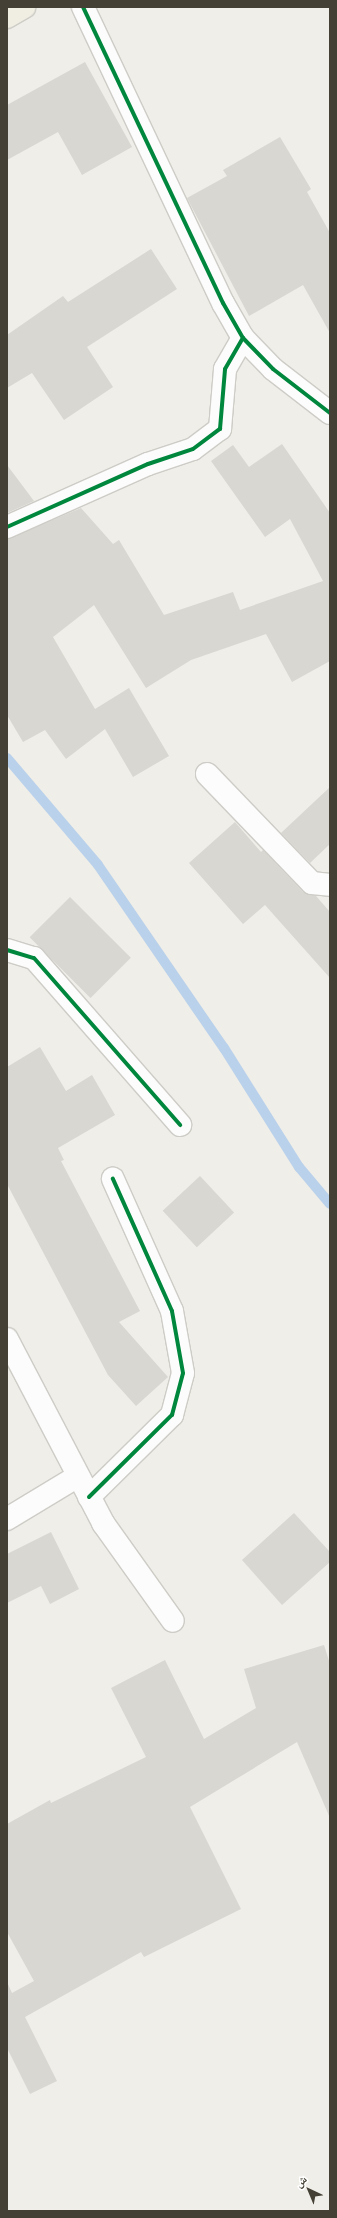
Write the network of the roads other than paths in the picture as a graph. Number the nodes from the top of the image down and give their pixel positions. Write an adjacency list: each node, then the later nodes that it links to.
1 (24, 7): 3 (main road)
2 (83, 7): 4 (street)
3 (7, 17)
4 (243, 338): 5 (street); 6 (street)
5 (330, 413)
6 (7, 527)
7 (208, 774): 8 (street)
8 (330, 885)
9 (7, 950): 10 (street)
10 (180, 1125)
11 (113, 1179): 14 (street)
12 (7, 1339): 13 (street)
13 (78, 1476): 14 (street); 15 (street)
14 (89, 1497): 16 (street)
15 (7, 1519)
16 (173, 1621)

